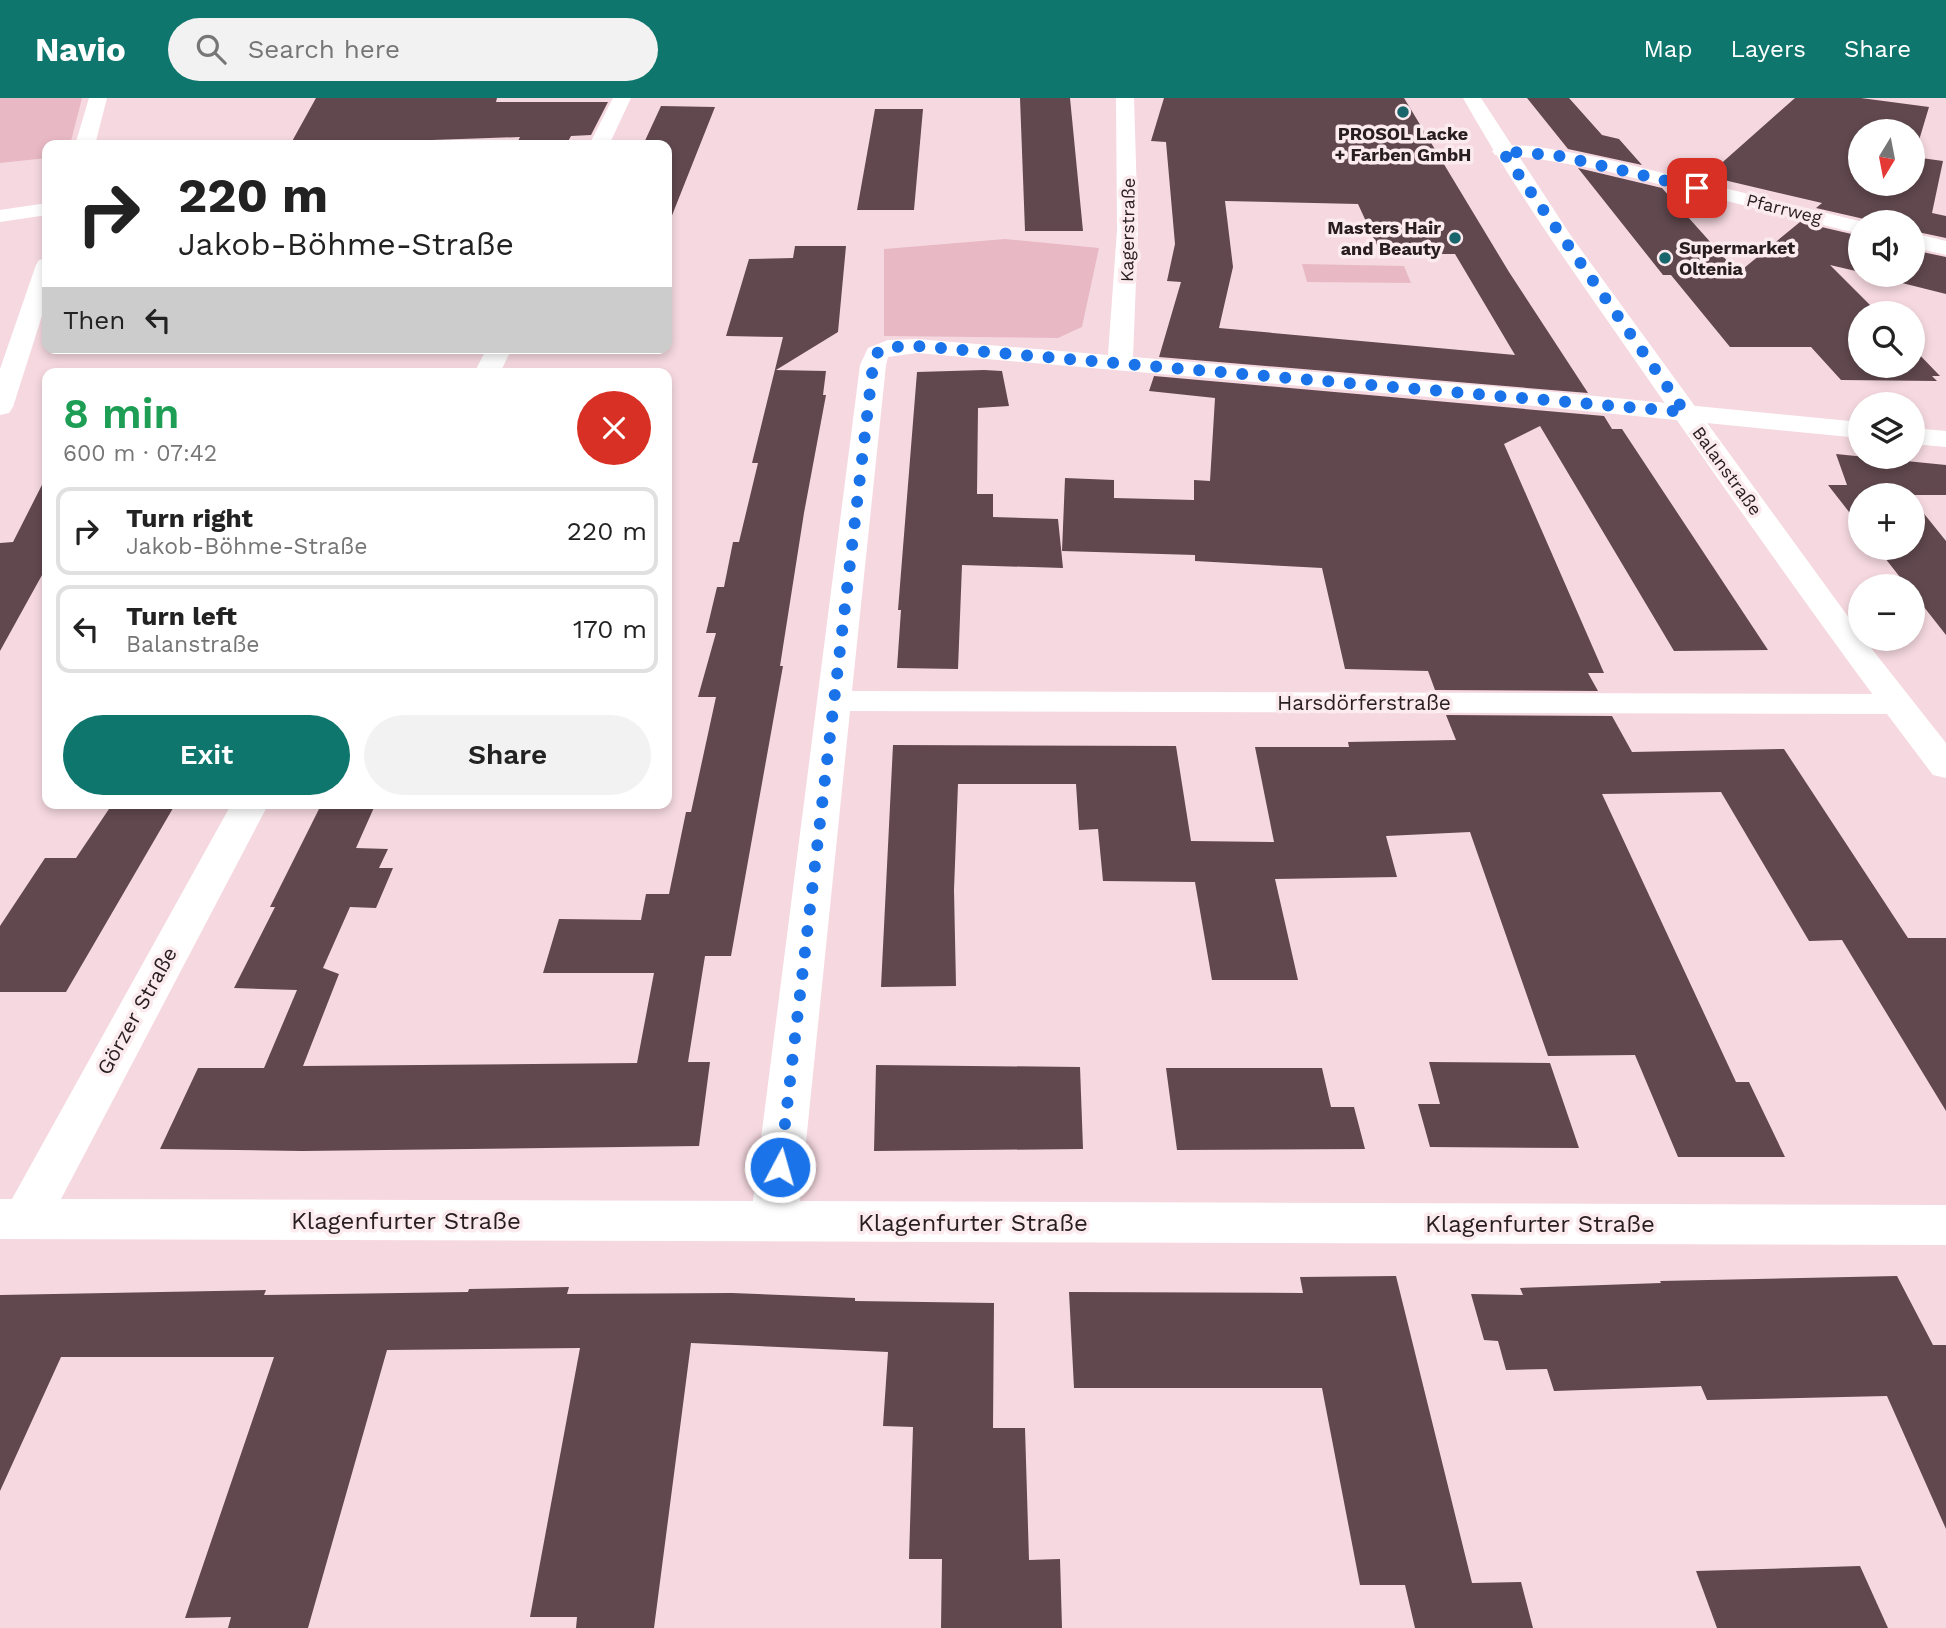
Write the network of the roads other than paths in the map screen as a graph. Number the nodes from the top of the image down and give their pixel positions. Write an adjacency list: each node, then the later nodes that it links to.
1 (97, 98): 5 (street)
2 (622, 98): 6 (street)
3 (1125, 98): 14 (street, Kagerstraße)
4 (1472, 98): 7 (street, Balanstraße)
5 (86, 140)
6 (601, 140)
7 (1502, 151): 10 (street, Pfarrweg); 16 (street, Balanstraße)
8 (42, 210): 9 (street)
9 (0, 216)
10 (1848, 225)
11 (1925, 243): 12 (street)
12 (1946, 248)
13 (42, 280): 15 (street)
14 (1120, 361): 16 (street); 20 (street)
15 (0, 407)
16 (1685, 412): 17 (street); 21 (street, Balanstraße)
17 (1848, 429)
18 (1925, 437): 19 (street)
19 (1946, 439)
20 (833, 701): 21 (street, Harsdörferstraße); 25 (street)
21 (1896, 704): 22 (street, Balanstraße)
22 (1946, 767)
23 (248, 809): 24 (street, Görzer Straße)
24 (13, 1220): 25 (street, Klagenfurter Straße)
25 (774, 1222): 26 (street, Klagenfurter Straße)
26 (1946, 1225)

